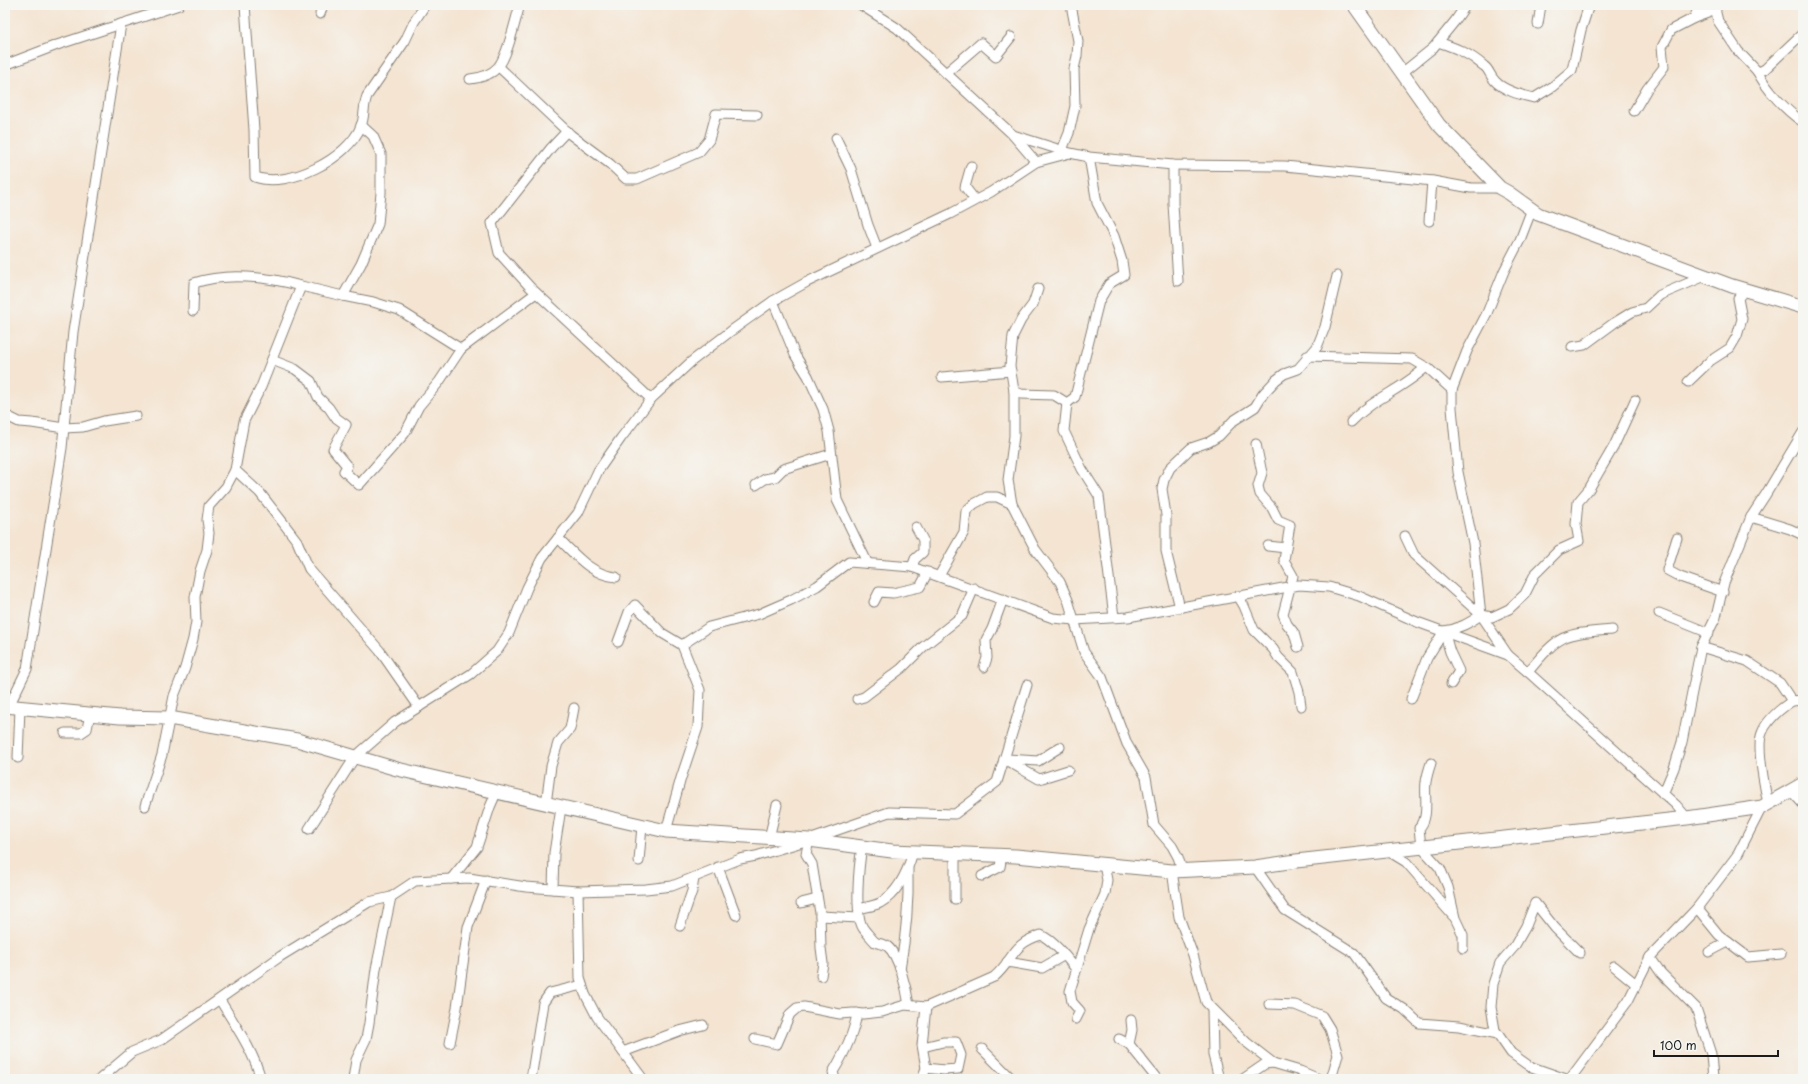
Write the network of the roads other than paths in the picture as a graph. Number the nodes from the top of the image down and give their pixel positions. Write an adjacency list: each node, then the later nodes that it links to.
1 (179, 5): 14 (street)
2 (245, 5): 28 (street)
3 (425, 5): 28 (street)
4 (520, 5): 20 (street)
5 (861, 5): 23 (street)
6 (1071, 5): 32 (street)
7 (1354, 5): 22 (street)
8 (1466, 5): 18 (street)
9 (1541, 5): 15 (street)
10 (1589, 5): 18 (street)
11 (1700, 5): 13 (street)
12 (1715, 8): 13 (street); 21 (street)
13 (1694, 18): 25 (street)
14 (121, 24): 19 (street); 70 (street)
15 (1538, 24)
16 (1803, 33): 21 (street)
17 (1011, 37): 23 (street)
18 (1438, 42): 22 (street)
19 (5, 65)
20 (498, 67): 24 (street); 29 (street)
21 (1757, 71): 27 (street)
22 (1402, 72): 38 (street)
23 (946, 73): 30 (street)
24 (470, 79)
25 (1634, 112)
26 (757, 115): 29 (street)
27 (1803, 122)
28 (361, 125): 50 (street)
29 (567, 131): 49 (street)
30 (1012, 134): 32 (street); 34 (street)
31 (836, 138): 42 (street)
32 (1066, 151): 33 (street); 34 (street)
33 (1089, 156): 35 (street); 66 (street)
34 (1036, 162): 39 (street)
35 (1173, 165): 37 (street); 45 (street)
36 (971, 166): 39 (street)
37 (1432, 181): 38 (street); 41 (street)
38 (1500, 188): 40 (street)
39 (975, 200): 42 (street)
40 (1532, 209): 44 (street); 62 (street)
41 (1429, 221)
42 (877, 248): 51 (street)
43 (1337, 276): 56 (street)
44 (1705, 276): 48 (street); 54 (street)
45 (1178, 281)
46 (300, 286): 50 (street); 53 (street); 57 (street)
47 (1038, 289): 59 (street)
48 (1745, 290): 52 (street); 61 (street)
49 (536, 293): 55 (street); 64 (street)
50 (343, 296): 55 (street)
51 (773, 301): 64 (street); 73 (street)
52 (1803, 307)
53 (193, 311)
54 (1572, 347)
55 (461, 349): 57 (street)
56 (1307, 356): 58 (street); 96 (street)
57 (272, 360): 74 (street)
58 (1426, 367): 62 (street); 69 (street)
59 (1011, 371): 60 (street); 63 (street)
60 (942, 377)
61 (1688, 382)
62 (1452, 390): 98 (street)
63 (1014, 392): 66 (street); 76 (street)
64 (651, 399): 81 (street)
65 (1635, 400): 98 (street)
66 (1067, 403): 99 (street)
67 (5, 415): 70 (street)
68 (136, 416): 70 (street)
69 (1351, 422)
70 (64, 428): 118 (street)
71 (1803, 434): 77 (street)
72 (1256, 444): 84 (street)
73 (831, 454): 75 (street); 85 (street)
74 (235, 470): 119 (street); 122 (street)
75 (756, 485)
76 (1012, 504): 88 (street); 100 (street)
77 (1751, 517): 79 (street); 92 (street)
78 (916, 527): 86 (street)
79 (1803, 535)
80 (1405, 536): 98 (street)
81 (558, 538): 89 (street); 119 (street)
82 (1677, 538): 92 (street)
83 (1268, 546): 84 (street)
84 (1286, 548): 90 (street)
85 (866, 562): 86 (street); 105 (street)
86 (912, 567): 87 (street)
87 (928, 572): 88 (street); 95 (street)
88 (939, 576): 91 (street)
89 (616, 577)
90 (1291, 587): 93 (street); 102 (street); 106 (street)
91 (974, 588): 94 (street); 113 (street)
92 (1722, 592): 103 (street)
93 (1238, 596): 96 (street); 117 (street)
94 (1003, 599): 100 (street); 109 (street)
95 (874, 602)
96 (1180, 608): 99 (street)
97 (1659, 613): 103 (street)
98 (1481, 615): 102 (street); 108 (street)
99 (1114, 616): 100 (street)
100 (1074, 620): 157 (street)
101 (1612, 630): 110 (street)
102 (1444, 631): 108 (street); 111 (street); 114 (street)
103 (1709, 633): 107 (street)
104 (618, 642): 105 (street)
105 (682, 645): 143 (street)
106 (1298, 647)
107 (1702, 647): 116 (street); 133 (street)
108 (1508, 655): 110 (street)
109 (984, 667)
110 (1528, 672): 133 (street)
111 (1451, 684)
112 (1028, 685): 127 (street)
113 (857, 699)
114 (1411, 699)
115 (1803, 700): 116 (street)
116 (1792, 701): 138 (street)
117 (1301, 706)
118 (11, 707): 121 (street); 126 (street)
119 (419, 707): 125 (street)
120 (574, 708): 134 (street)
121 (90, 714): 122 (street); 123 (street)
122 (170, 718): 125 (street); 137 (street)
123 (64, 733)
124 (1060, 747): 127 (street)
125 (355, 757): 131 (street); 142 (street)
126 (18, 758)
127 (1004, 759): 129 (street); 145 (street)
128 (1431, 763): 147 (street)
129 (1068, 770)
130 (1803, 784): 132 (street)
131 (497, 791): 134 (street); 160 (street)
132 (1791, 792): 135 (street); 138 (street)
133 (1663, 794): 140 (street)
134 (546, 804): 139 (street)
135 (1803, 804)
136 (777, 805): 144 (street)
137 (145, 806)
138 (1765, 806): 140 (street); 168 (street)
139 (561, 808): 141 (street); 162 (street)
140 (1687, 818): 147 (street)
141 (642, 826): 143 (street); 152 (street)
142 (308, 829)
143 (666, 831): 144 (street)
144 (769, 838): 145 (street)
145 (809, 840): 146 (street); 154 (street); 165 (street)
146 (862, 847): 149 (street); 169 (street)
147 (1421, 847): 148 (street); 173 (street)
148 (1386, 850): 155 (street); 173 (street)
149 (913, 852): 150 (street); 156 (street)
150 (955, 853): 151 (street); 166 (street)
151 (1002, 855): 153 (street); 158 (street)
152 (639, 861)
153 (1104, 865): 157 (street); 185 (street)
154 (718, 867): 159 (street); 170 (street)
155 (1255, 867): 157 (street); 198 (street)
156 (908, 869): 169 (street); 184 (street)
157 (1177, 870): 193 (street)
158 (982, 876)
159 (694, 878): 163 (street); 174 (street)
160 (451, 879): 161 (street); 164 (street)
161 (486, 880): 162 (street); 201 (street)
162 (553, 889): 163 (street)
163 (578, 891): 188 (street)
164 (391, 897): 189 (street); 210 (street)
165 (817, 899): 167 (street); 171 (street)
166 (955, 899)
167 (801, 903)
168 (1697, 908): 175 (street); 181 (street)
169 (859, 909): 172 (street)
170 (736, 915)
171 (820, 916): 172 (street); 186 (street)
172 (859, 918): 184 (street)
173 (1455, 918): 176 (street)
174 (680, 926)
175 (1728, 942): 177 (street); 179 (street)
176 (1463, 948)
177 (1709, 952)
178 (1580, 953): 198 (street)
179 (1781, 954)
180 (1063, 956): 182 (street); 182 (street); 185 (street)
181 (1650, 957): 187 (street); 223 (street)
182 (1007, 962): 192 (street)
183 (1614, 966): 187 (street)
184 (900, 969): 191 (street)
185 (1076, 969): 195 (street)
186 (821, 976)
187 (1636, 984): 222 (street)
188 (582, 985): 205 (street); 211 (street)
189 (220, 1000): 208 (street); 209 (street)
190 (1269, 1004): 220 (street)
191 (909, 1005): 192 (street); 194 (street)
192 (926, 1007): 203 (street)
193 (1212, 1009): 206 (street); 217 (street)
194 (857, 1013): 199 (street); 213 (street)
195 (1076, 1019)
196 (1131, 1020): 202 (street)
197 (703, 1025): 205 (street)
198 (1498, 1034): 221 (street)
199 (755, 1039)
200 (1119, 1039): 202 (street)
201 (450, 1043)
202 (1129, 1044): 216 (street)
203 (922, 1047): 207 (street); 207 (street)
204 (982, 1049): 215 (street)
205 (623, 1052): 212 (street)
206 (1273, 1063): 218 (street); 219 (street)
207 (926, 1068): 214 (street)
208 (100, 1079)
209 (261, 1079)
210 (353, 1079)
211 (531, 1079)
212 (643, 1079)
213 (835, 1079)
214 (922, 1079)
215 (1012, 1079)
216 (1157, 1079)
217 (1219, 1079)
218 (1243, 1079)
219 (1319, 1079)
220 (1331, 1079)
221 (1566, 1079)
222 (1570, 1079)
223 (1713, 1079)

